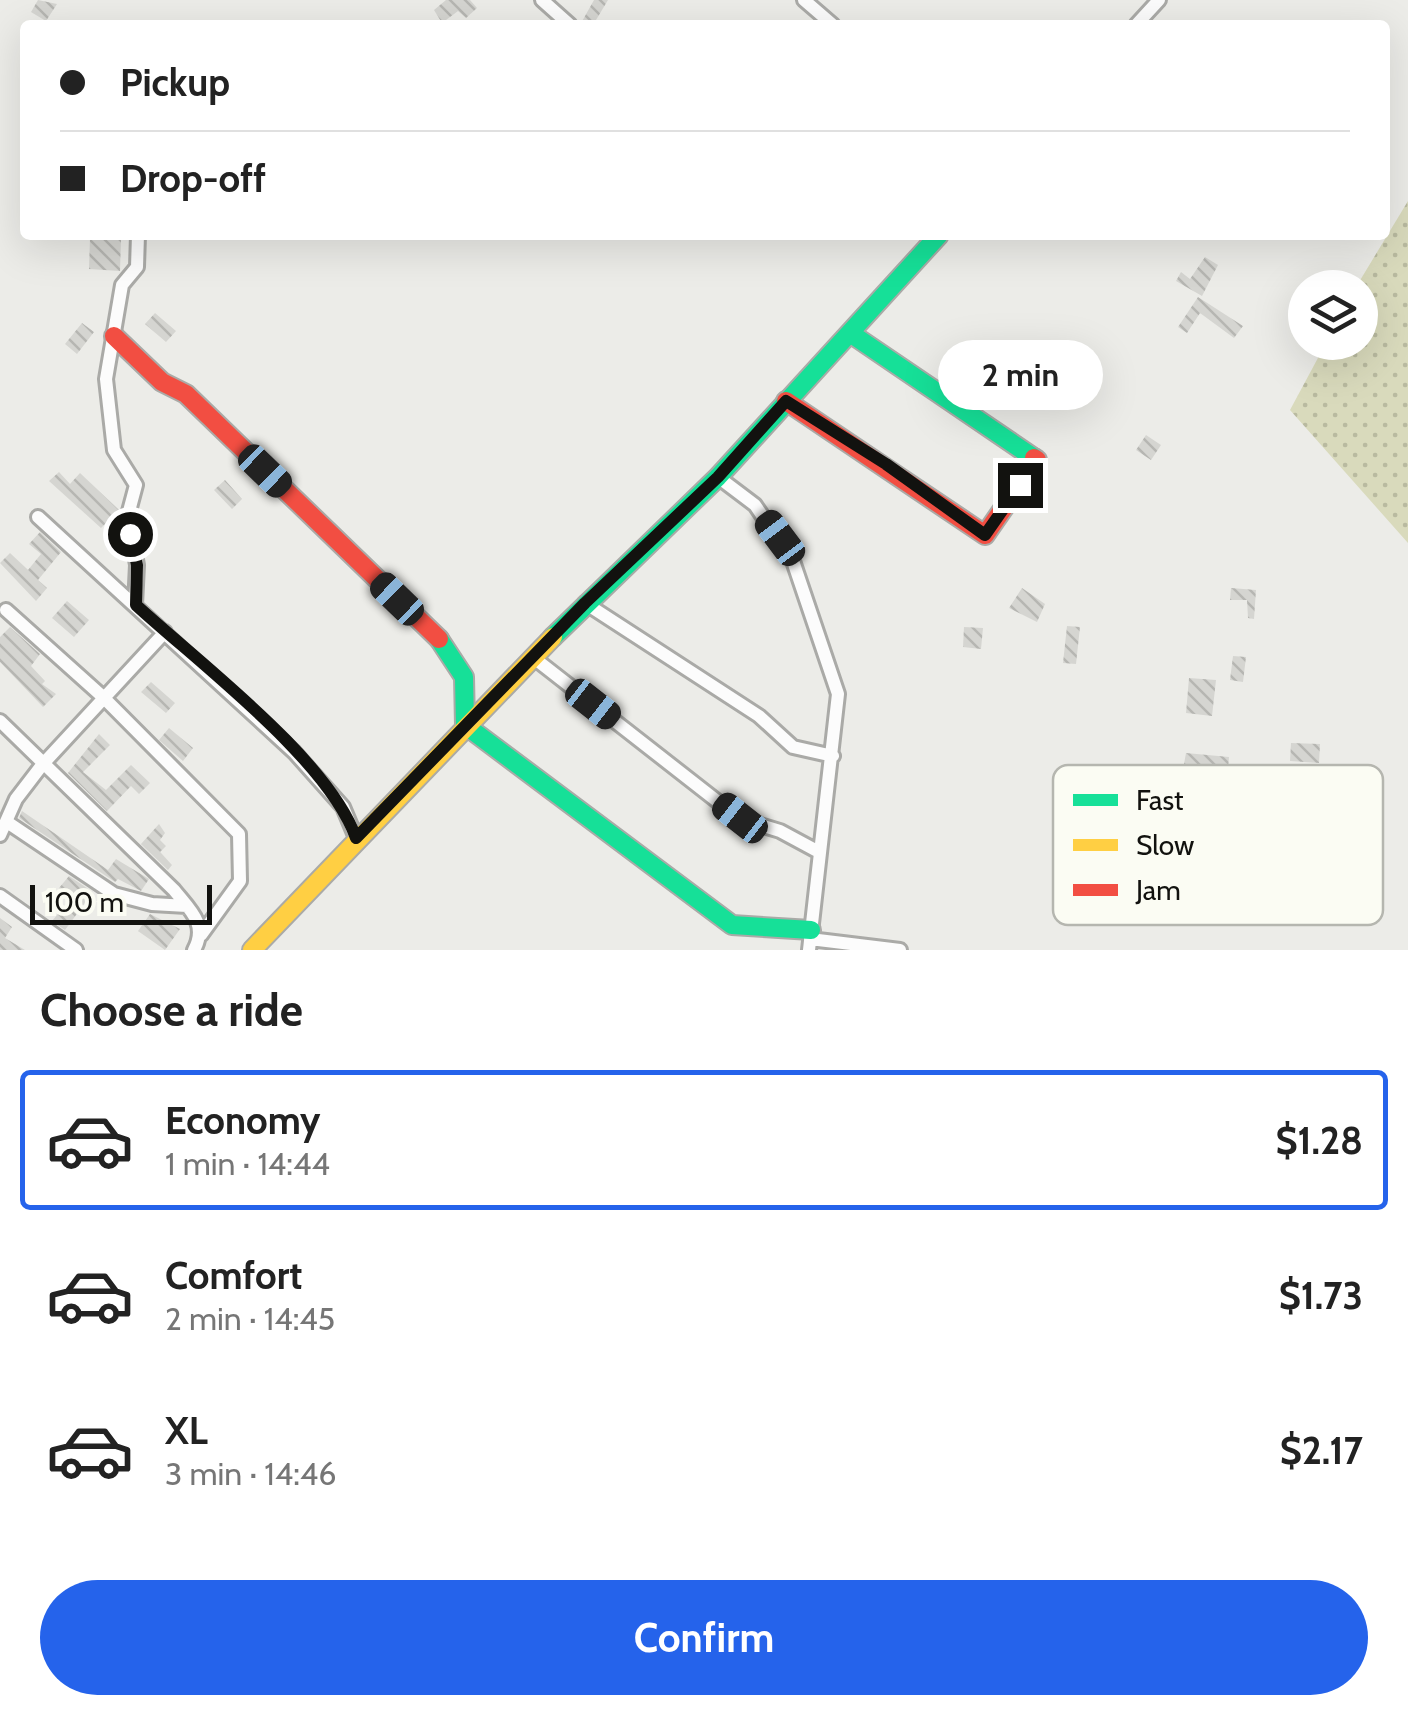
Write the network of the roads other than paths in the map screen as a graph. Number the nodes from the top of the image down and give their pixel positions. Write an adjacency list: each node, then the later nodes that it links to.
1 (542, 0): 4 (street)
2 (804, 0): 5 (street)
3 (1159, 0): 6 (street)
4 (564, 20)
5 (828, 20)
6 (1141, 20)
7 (138, 240): 10 (street)
8 (934, 240): 9 (street)
9 (850, 333): 11 (street); 11 (street)
10 (114, 336): 15 (street); 21 (street)
11 (786, 401): 12 (street)
12 (718, 477): 14 (street); 22 (street)
13 (38, 517): 15 (street)
14 (585, 603): 18 (street); 22 (street)
15 (136, 605): 17 (street)
16 (6, 610): 19 (street)
17 (165, 632): 19 (street); 26 (street)
18 (534, 658): 21 (street); 27 (street)
19 (102, 697): 23 (street); 30 (street)
20 (0, 721): 23 (street)
21 (466, 725): 26 (street); 31 (street)
22 (833, 756): 27 (street)
23 (42, 765): 24 (street); 29 (street)
24 (5, 816): 25 (street); 29 (street)
25 (0, 835)
26 (356, 838): 34 (street)
27 (820, 852): 31 (street)
28 (0, 896): 32 (street)
29 (186, 906): 30 (street)
30 (201, 935): 33 (street)
31 (810, 940): 35 (street)
32 (76, 950)
33 (194, 950)
34 (252, 950)
35 (900, 950)

